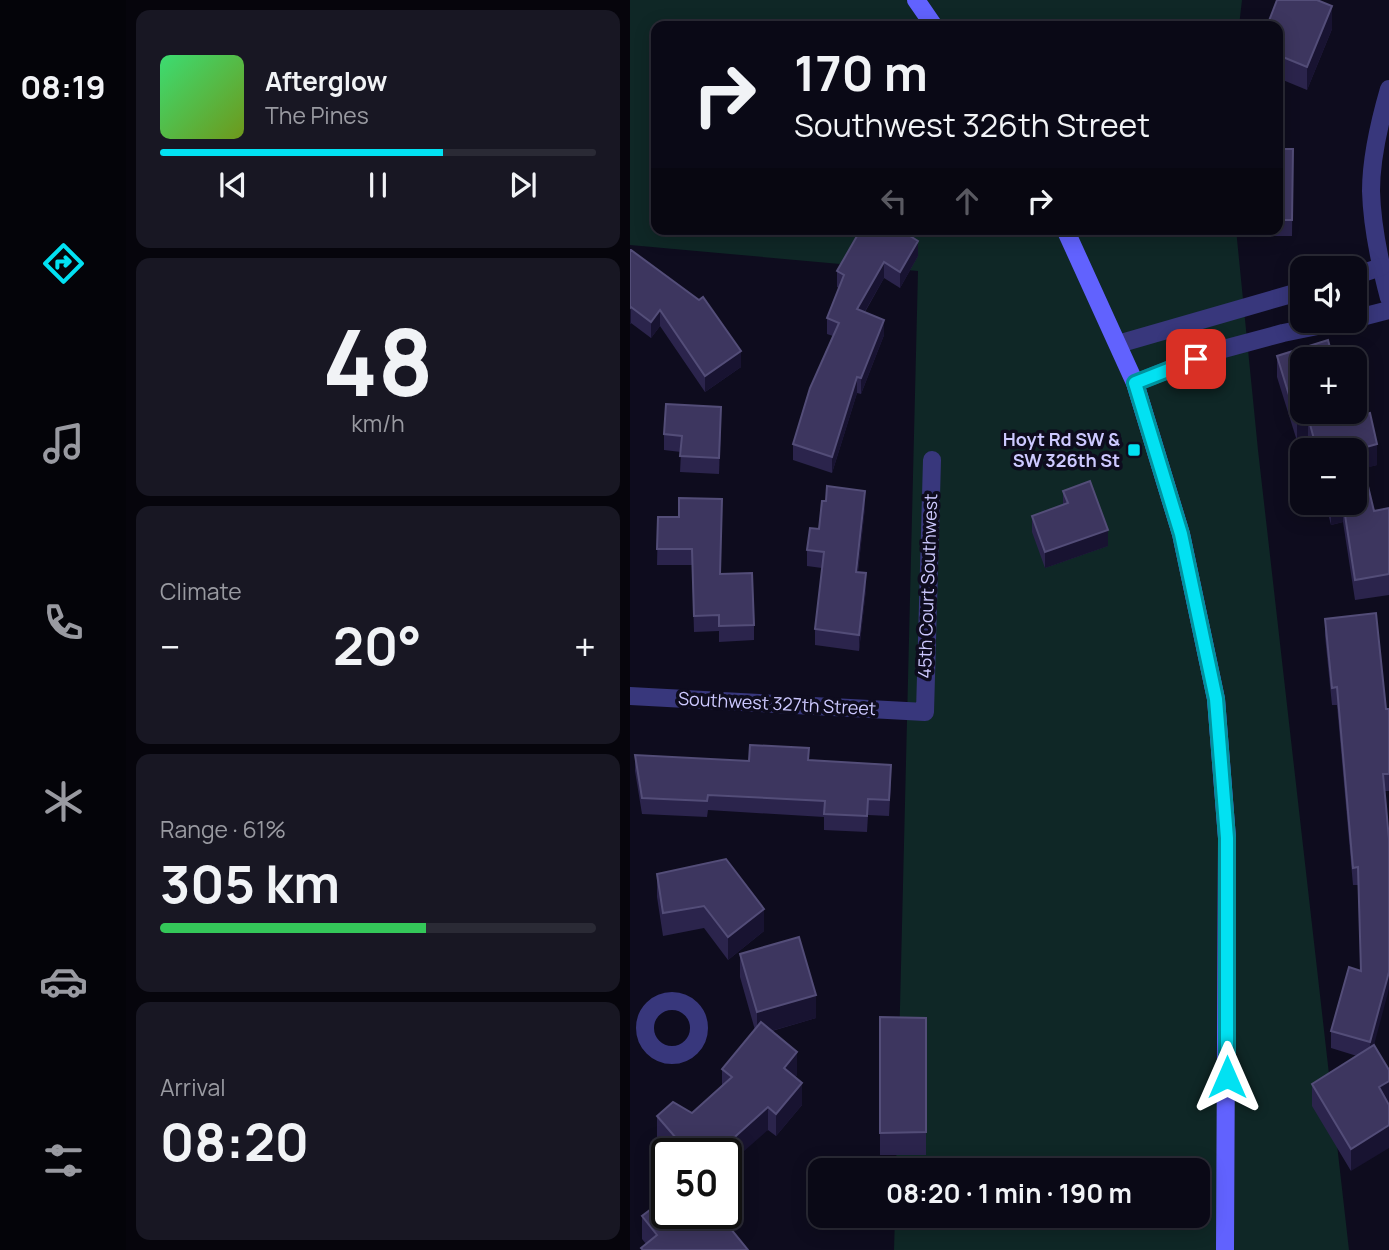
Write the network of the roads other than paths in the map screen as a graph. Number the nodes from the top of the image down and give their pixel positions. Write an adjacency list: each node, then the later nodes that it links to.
1 (916, 0): 2 (main road)
2 (931, 21)
3 (1389, 89): 5 (street)
4 (1068, 235): 12 (main road)
5 (1381, 267): 6 (street); 8 (street)
6 (1367, 272)
7 (1290, 294): 12 (street)
8 (1389, 298)
9 (1389, 310): 10 (street)
10 (1367, 315)
11 (1290, 332): 13 (street)
12 (1118, 344): 13 (main road)
13 (1135, 383): 17 (main road)
14 (932, 460): 16 (street, 45th Court Southwest)
15 (630, 696): 16 (street, Southwest 327th Street)
16 (925, 712)
17 (1225, 1250)

